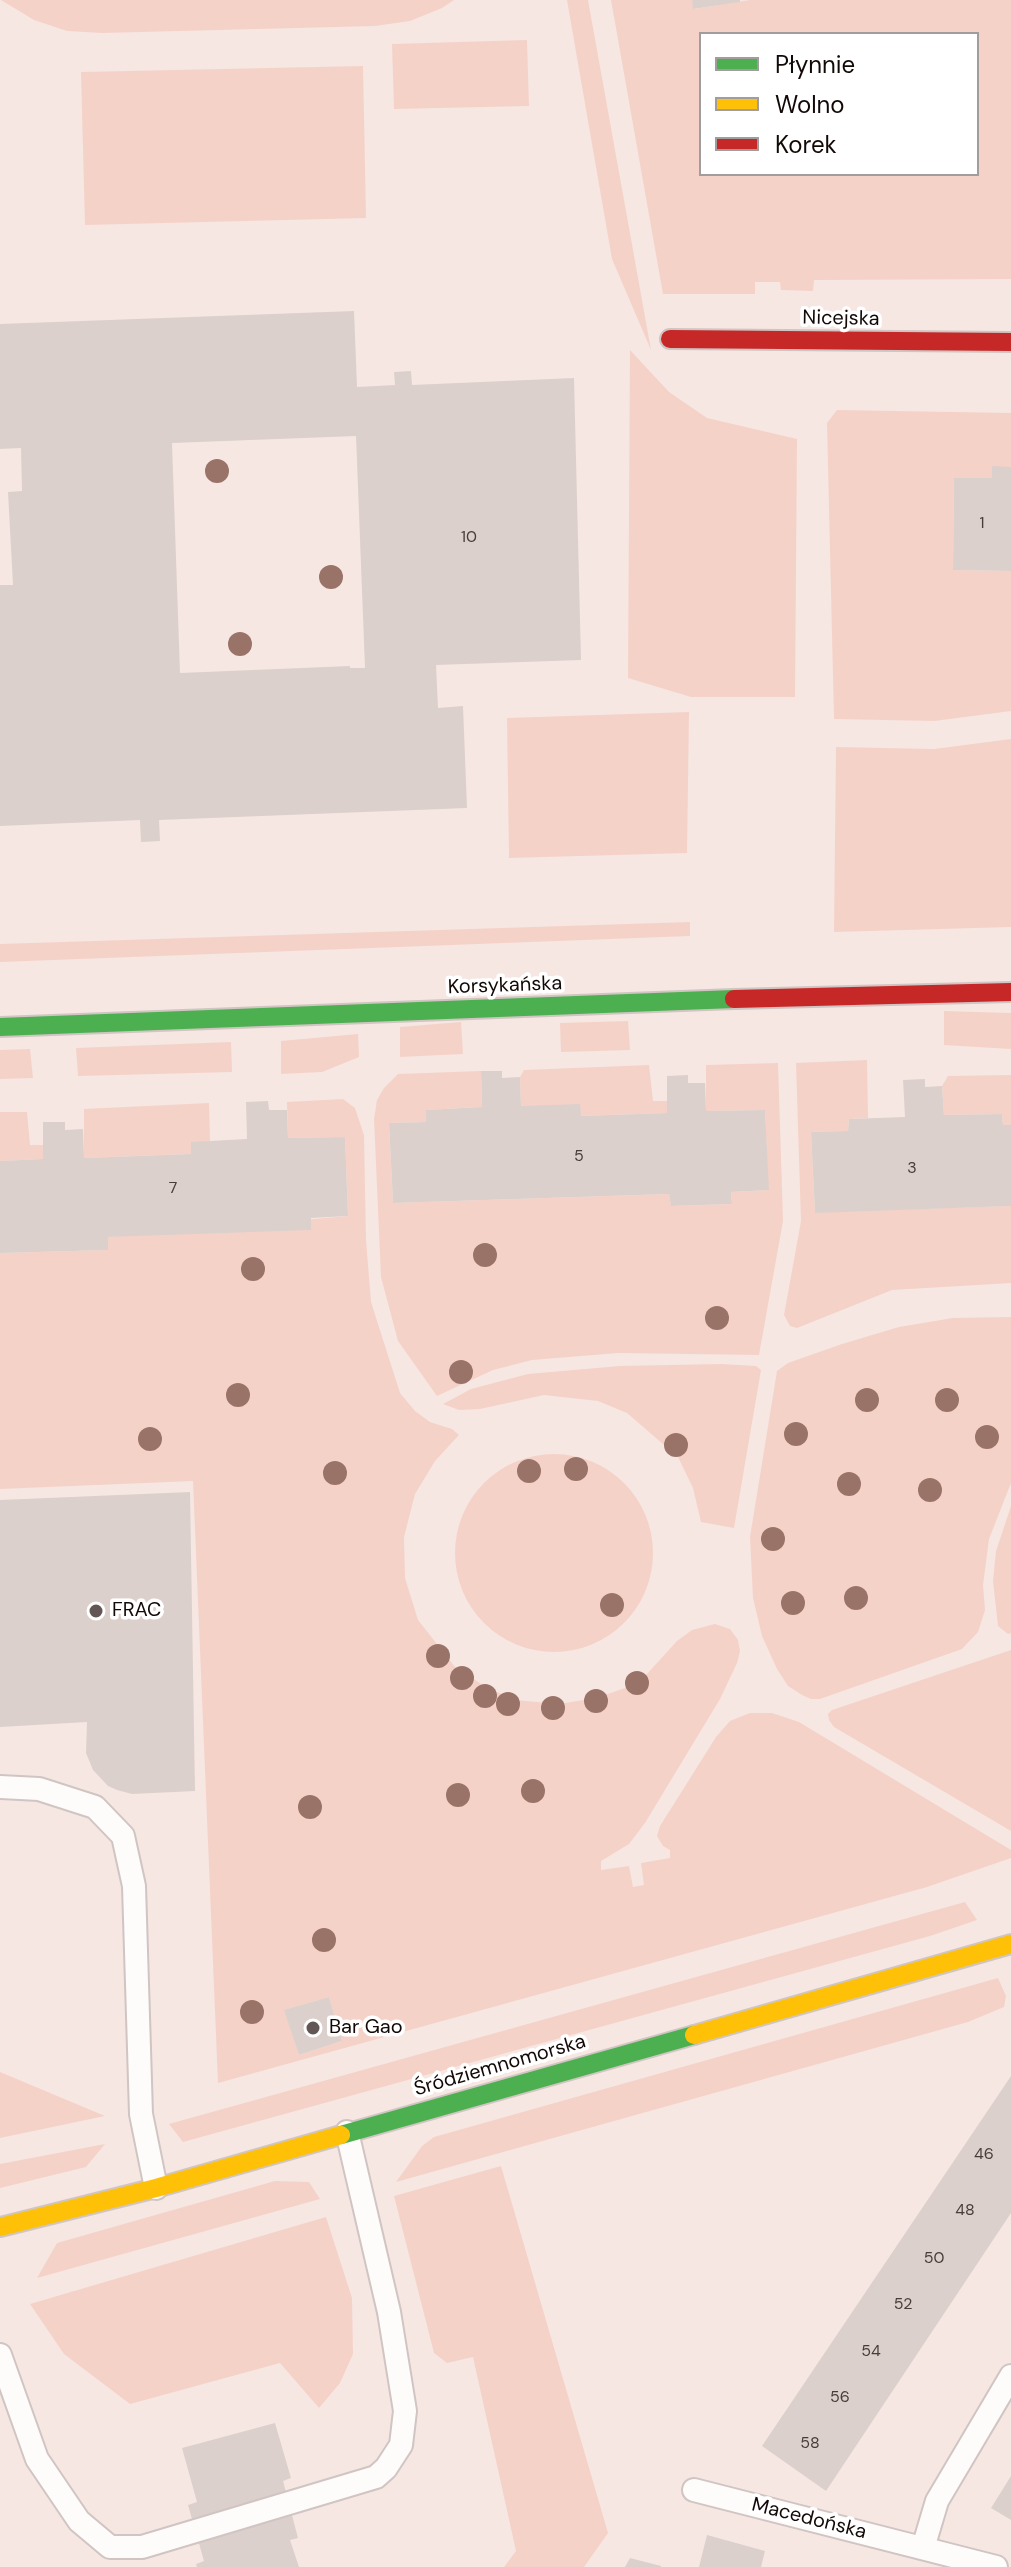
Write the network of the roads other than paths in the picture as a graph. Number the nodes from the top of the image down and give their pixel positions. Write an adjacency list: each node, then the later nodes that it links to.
1 (670, 339): 2 (street, Nicejska)
2 (1011, 342)
3 (1011, 992): 4 (street, Korsykańska)
4 (0, 1027)
5 (0, 1787): 8 (lane)
6 (1011, 1944): 7 (street, Śródziemnomorska)
7 (347, 2132): 8 (street, Śródziemnomorska); 10 (lane)
8 (156, 2188): 9 (street, Śródziemnomorska)
9 (0, 2227)
10 (0, 2355)
11 (1011, 2376): 13 (lane)
12 (694, 2490): 13 (lane, Macedońska)
13 (923, 2548): 14 (lane, Macedońska)
14 (996, 2567)

